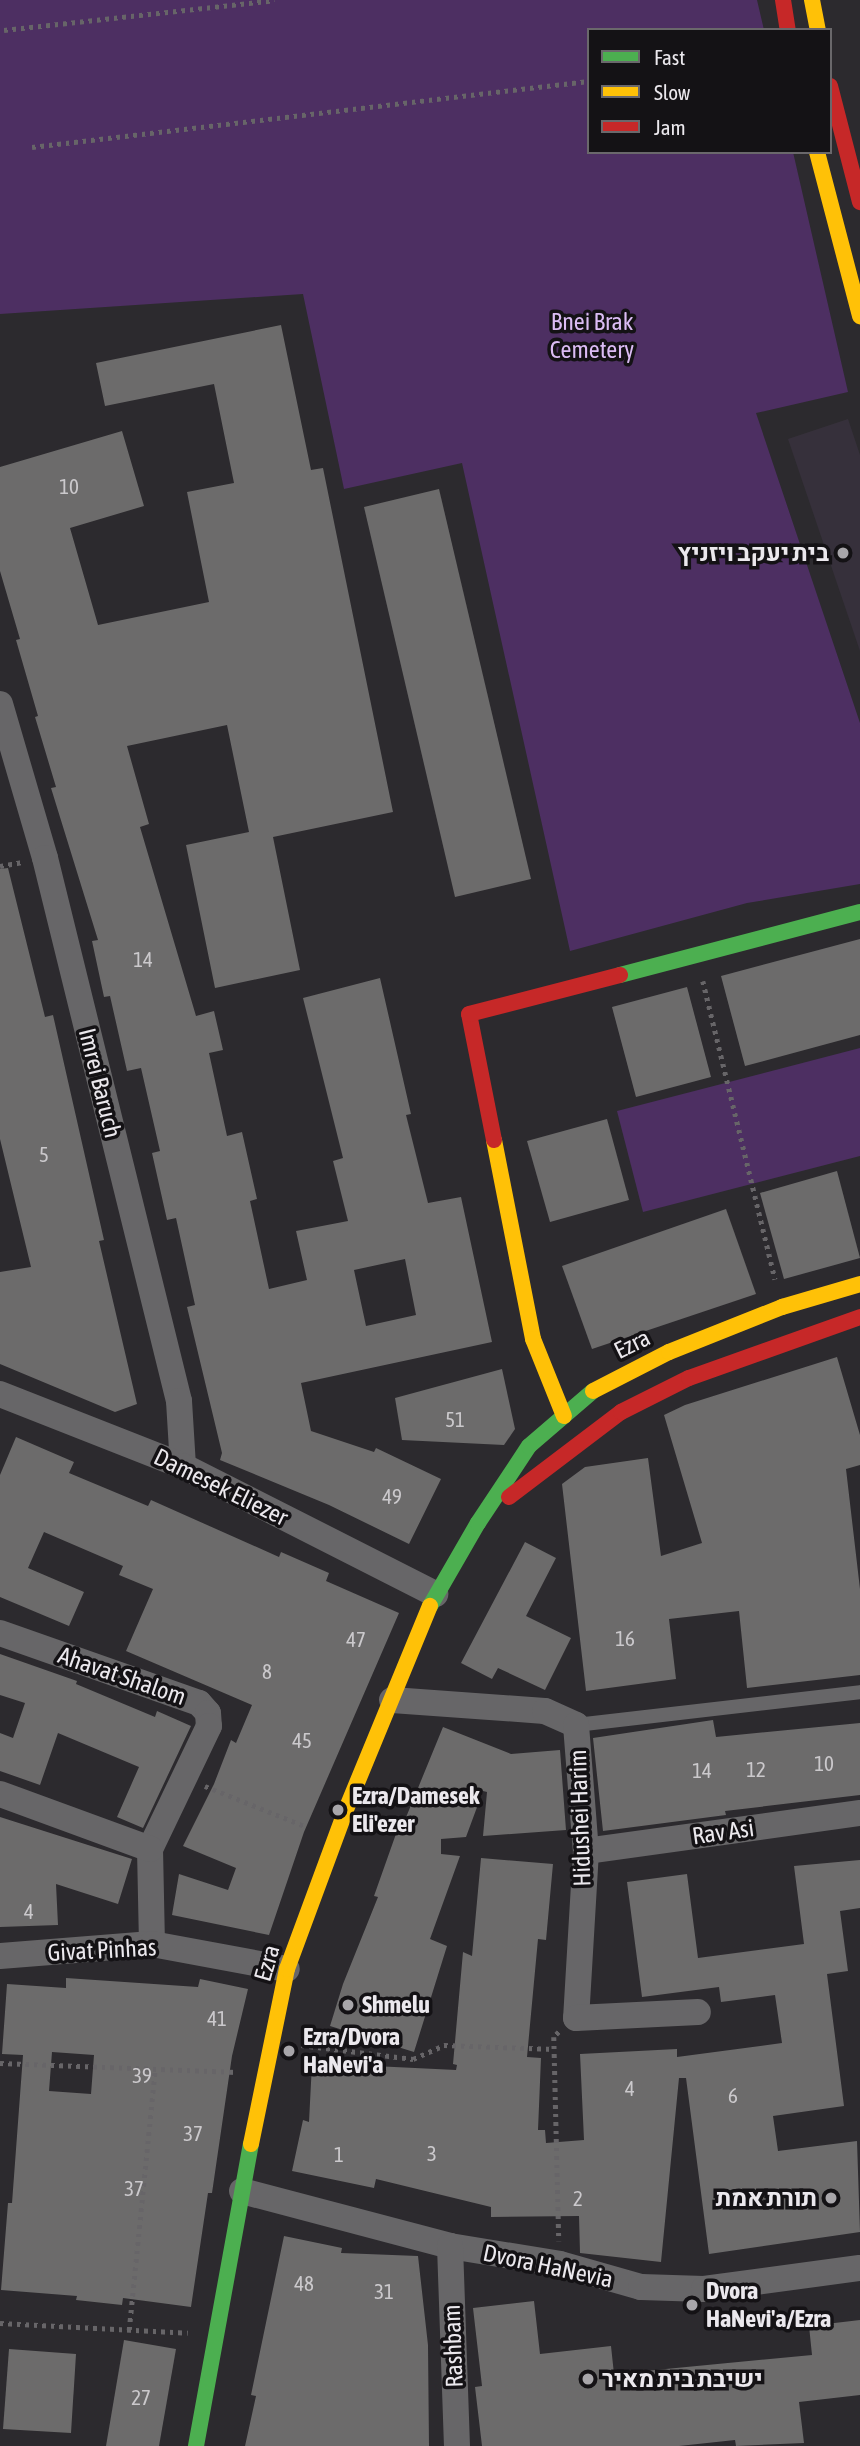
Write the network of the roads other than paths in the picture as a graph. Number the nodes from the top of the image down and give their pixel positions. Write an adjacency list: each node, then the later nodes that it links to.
1 (783, 0): 3 (street)
2 (812, 0): 4 (street)
3 (788, 28)
4 (818, 28)
5 (832, 94): 7 (street)
6 (818, 154): 8 (street)
7 (860, 202)
8 (860, 316)
9 (0, 704): 14 (street, Imrei Baruch)
10 (860, 912): 13 (street)
11 (859, 1305): 13 (street, Ezra); 15 (street, Ezra)
12 (0, 1394): 14 (street, Damesek Eliezer)
13 (564, 1416): 15 (street, Ezra)
14 (183, 1466): 16 (street, Damesek Eliezer)
15 (478, 1522): 16 (street, Ezra)
16 (435, 1594): 19 (street, Ezra)
17 (0, 1633): 23 (street, Ahavat Shalom)
18 (860, 1692): 20 (lane)
19 (393, 1700): 20 (street, Hidushei Harim); 27 (street, Ezra)
20 (576, 1725): 24 (street, Hidushei Harim)
21 (0, 1794): 23 (street)
22 (860, 1813): 24 (street, Rav Asi)
23 (150, 1849): 25 (street, Ahavat Shalom)
24 (586, 1851): 28 (street, Hidushei Harim)
25 (152, 1944): 26 (street, Givat Pinhas); 27 (street, Givat Pinhas)
26 (0, 1956)
27 (287, 1969): 29 (street, Ezra)
28 (698, 2012)
29 (242, 2192): 30 (street, Dvora HaNevia); 32 (street, Ezra)
30 (450, 2246): 31 (street, Dvora HaNevia); 33 (street, Rashbam)
31 (860, 2268)
32 (196, 2446)
33 (457, 2446)

